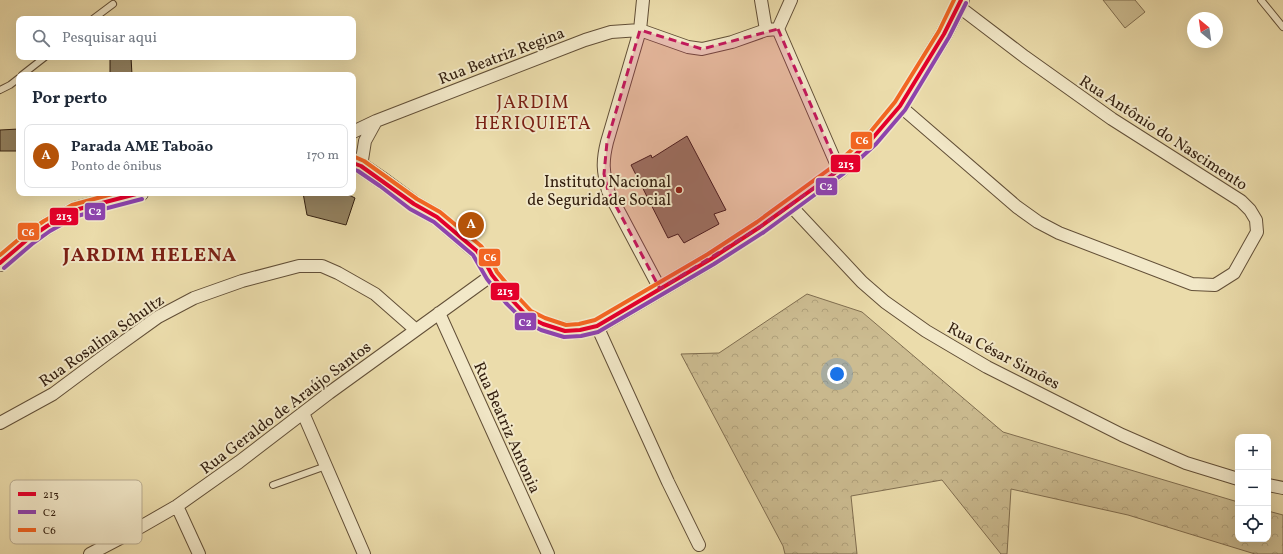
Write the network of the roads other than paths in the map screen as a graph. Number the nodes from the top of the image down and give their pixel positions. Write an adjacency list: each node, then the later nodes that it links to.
1 (643, 0): 10 (street)
2 (761, 0): 9 (street)
3 (791, 0): 9 (street)
4 (1261, 0): 8 (lane)
5 (959, 3): 15 (main road); 15 (street, Rua Antônio do Nascimento)
6 (113, 4): 7 (lane)
7 (97, 16)
8 (1283, 27)
9 (772, 29): 10 (street); 19 (street)
10 (640, 30): 16 (street, Rua Beatriz Regina); 24 (street)
11 (41, 60): 12 (lane)
12 (26, 72)
13 (16, 80): 14 (lane)
14 (0, 90)
15 (900, 106): 19 (main road)
16 (376, 121): 17 (street, Rua Beatriz Regina); 18 (street)
17 (356, 131)
18 (357, 164): 23 (main road)
19 (840, 170): 21 (main road)
20 (129, 196): 22 (main road)
21 (790, 205): 24 (main road); 31 (street, Rua César Simões)
22 (0, 263)
23 (492, 275): 25 (street, Rua Geraldo de Araújo Santos); 26 (main road)
24 (660, 289): 26 (main road)
25 (439, 313): 27 (street, Rua Geraldo de Araújo Santos); 42 (street, Rua Beatriz Antonia)
26 (597, 326): 38 (street)
27 (416, 330): 28 (street, Rua Geraldo de Araújo Santos); 29 (street, Rua Rosalina Schultz)
28 (303, 413): 30 (street); 35 (street, Rua Geraldo de Araújo Santos)
29 (0, 423)
30 (326, 466): 32 (lane); 41 (street)
31 (1235, 478)
32 (273, 485)
33 (1271, 486): 34 (street)
34 (1283, 488)
35 (177, 506): 36 (street, Rua Geraldo de Araújo Santos); 40 (street)
36 (142, 526)
37 (109, 544): 39 (street, Rua Geraldo de Araújo Santos)
38 (699, 545)
39 (90, 554)
40 (199, 554)
41 (364, 554)
42 (548, 554)

